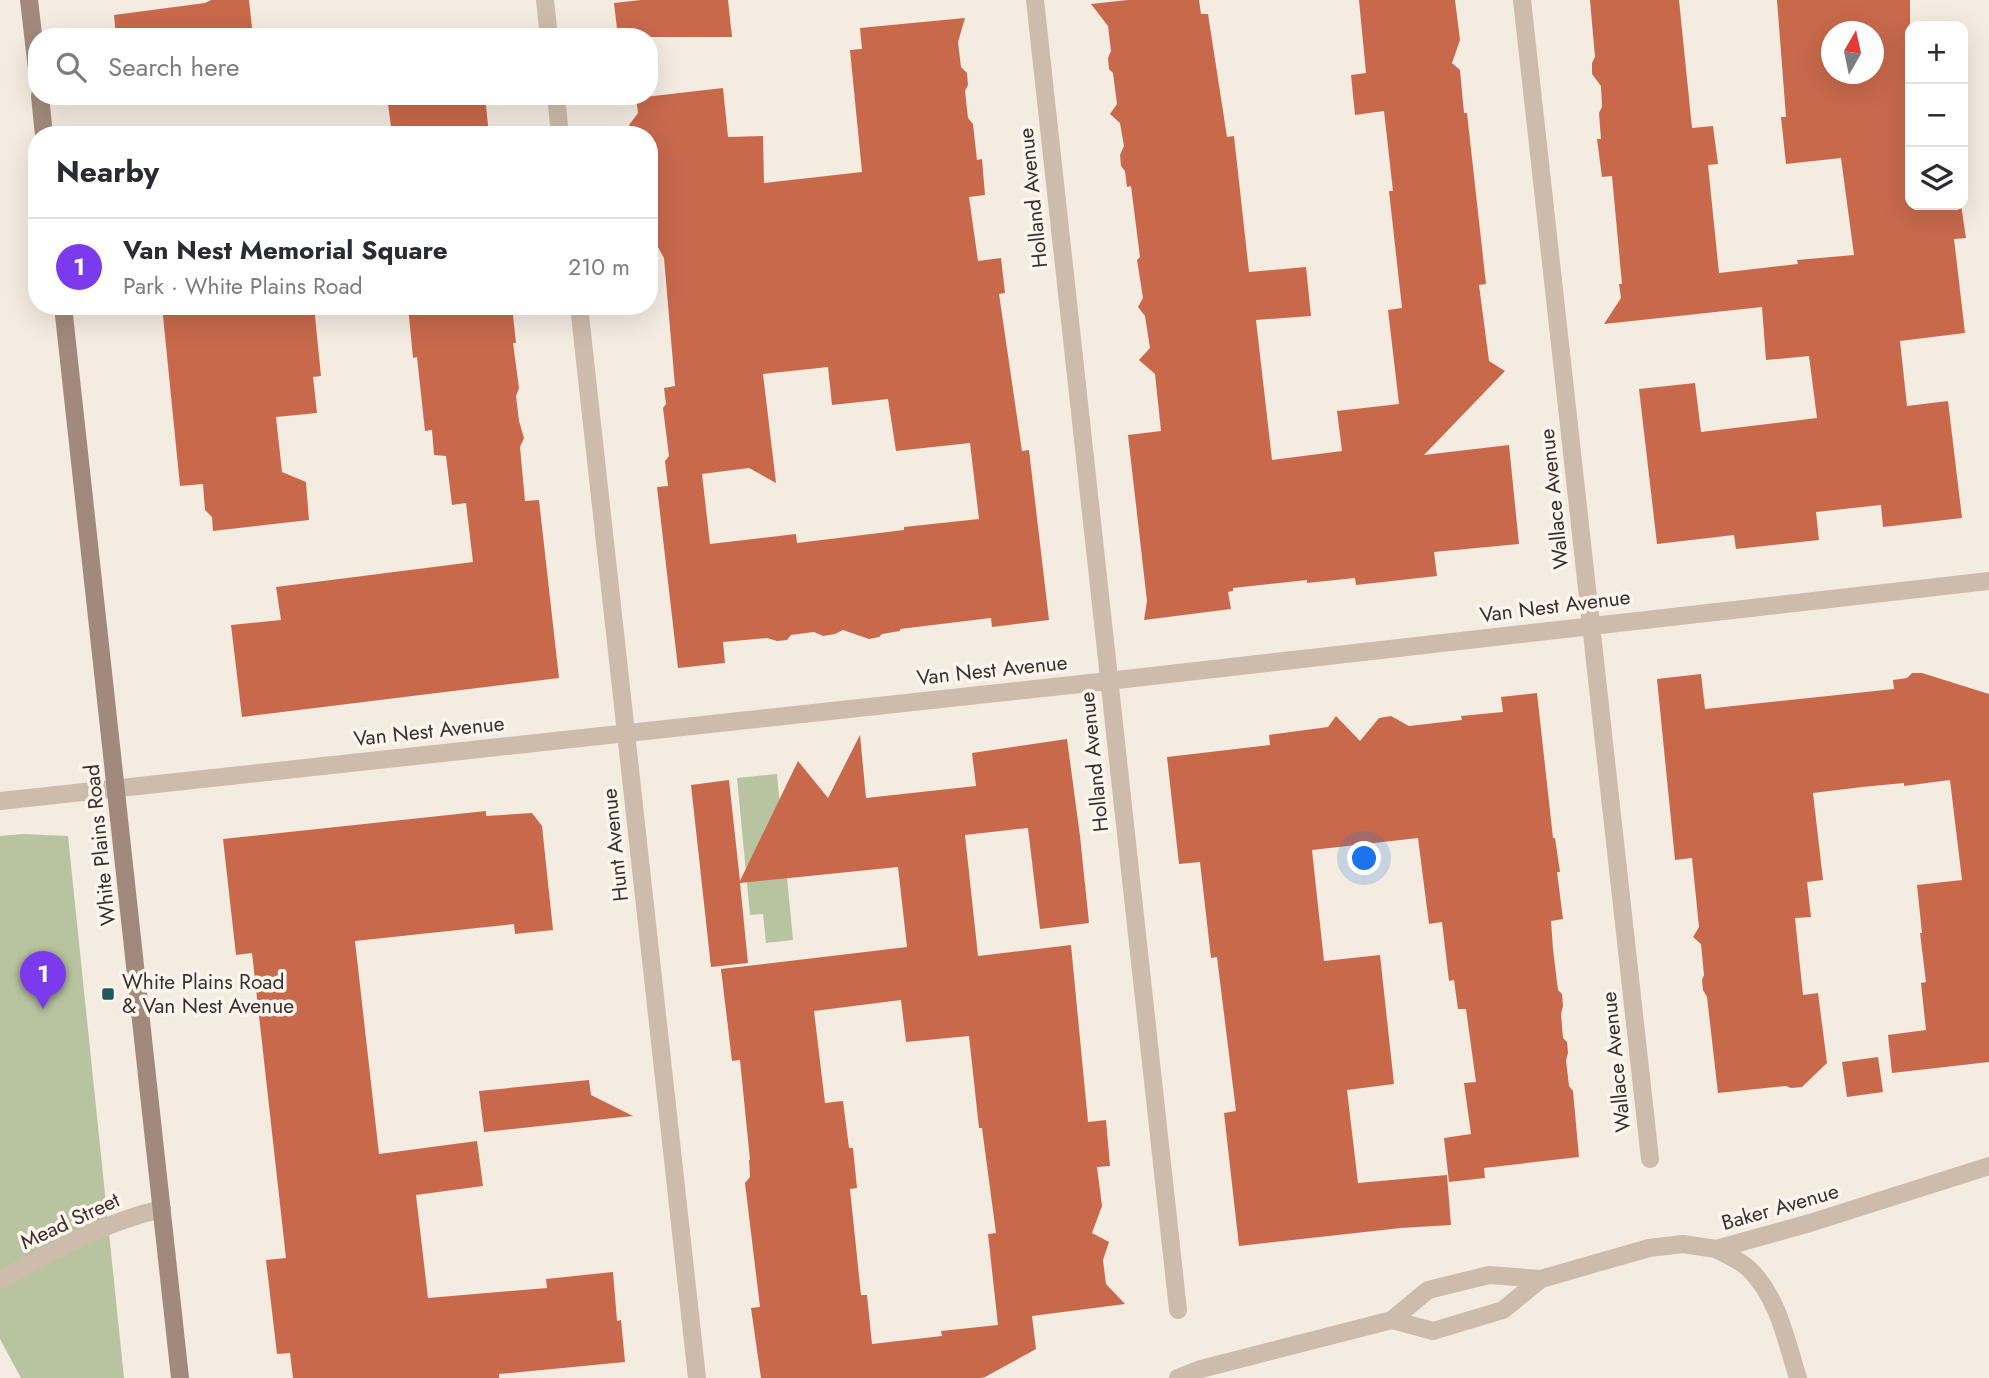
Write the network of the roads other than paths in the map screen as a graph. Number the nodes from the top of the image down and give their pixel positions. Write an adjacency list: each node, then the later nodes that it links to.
1 (29, 0): 5 (main road)
2 (545, 0): 6 (street)
3 (1035, 0): 15 (street, Holland Avenue)
4 (1522, 0): 14 (street, Wallace Avenue)
5 (32, 28)
6 (548, 28)
7 (41, 105): 9 (main road)
8 (557, 105): 10 (street)
9 (43, 126)
10 (559, 126)
11 (64, 315): 17 (main road, White Plains Road)
12 (580, 315): 16 (street, Hunt Avenue)
13 (1989, 581): 14 (street, Van Nest Avenue)
14 (1591, 625): 15 (street, Van Nest Avenue); 19 (street, Wallace Avenue)
15 (1108, 681): 16 (street, Van Nest Avenue); 25 (street, Holland Avenue)
16 (626, 732): 17 (street, Van Nest Avenue); 28 (street, Hunt Avenue)
17 (116, 788): 18 (street, Van Nest Avenue); 21 (main road, White Plains Road)
18 (0, 801)
19 (1650, 1159)
20 (1989, 1166): 22 (street, Baker Avenue)
21 (162, 1209): 24 (street, Mead Street); 27 (main road, White Plains Road)
22 (1716, 1249): 23 (street, Baker Avenue); 30 (street)
23 (1541, 1279): 26 (street, Baker Avenue); 26 (street, Baker Avenue)
24 (0, 1280)
25 (1178, 1310)
26 (1392, 1320): 29 (street, Baker Avenue)
27 (180, 1378)
28 (697, 1378)
29 (1178, 1378)
30 (1798, 1378)

